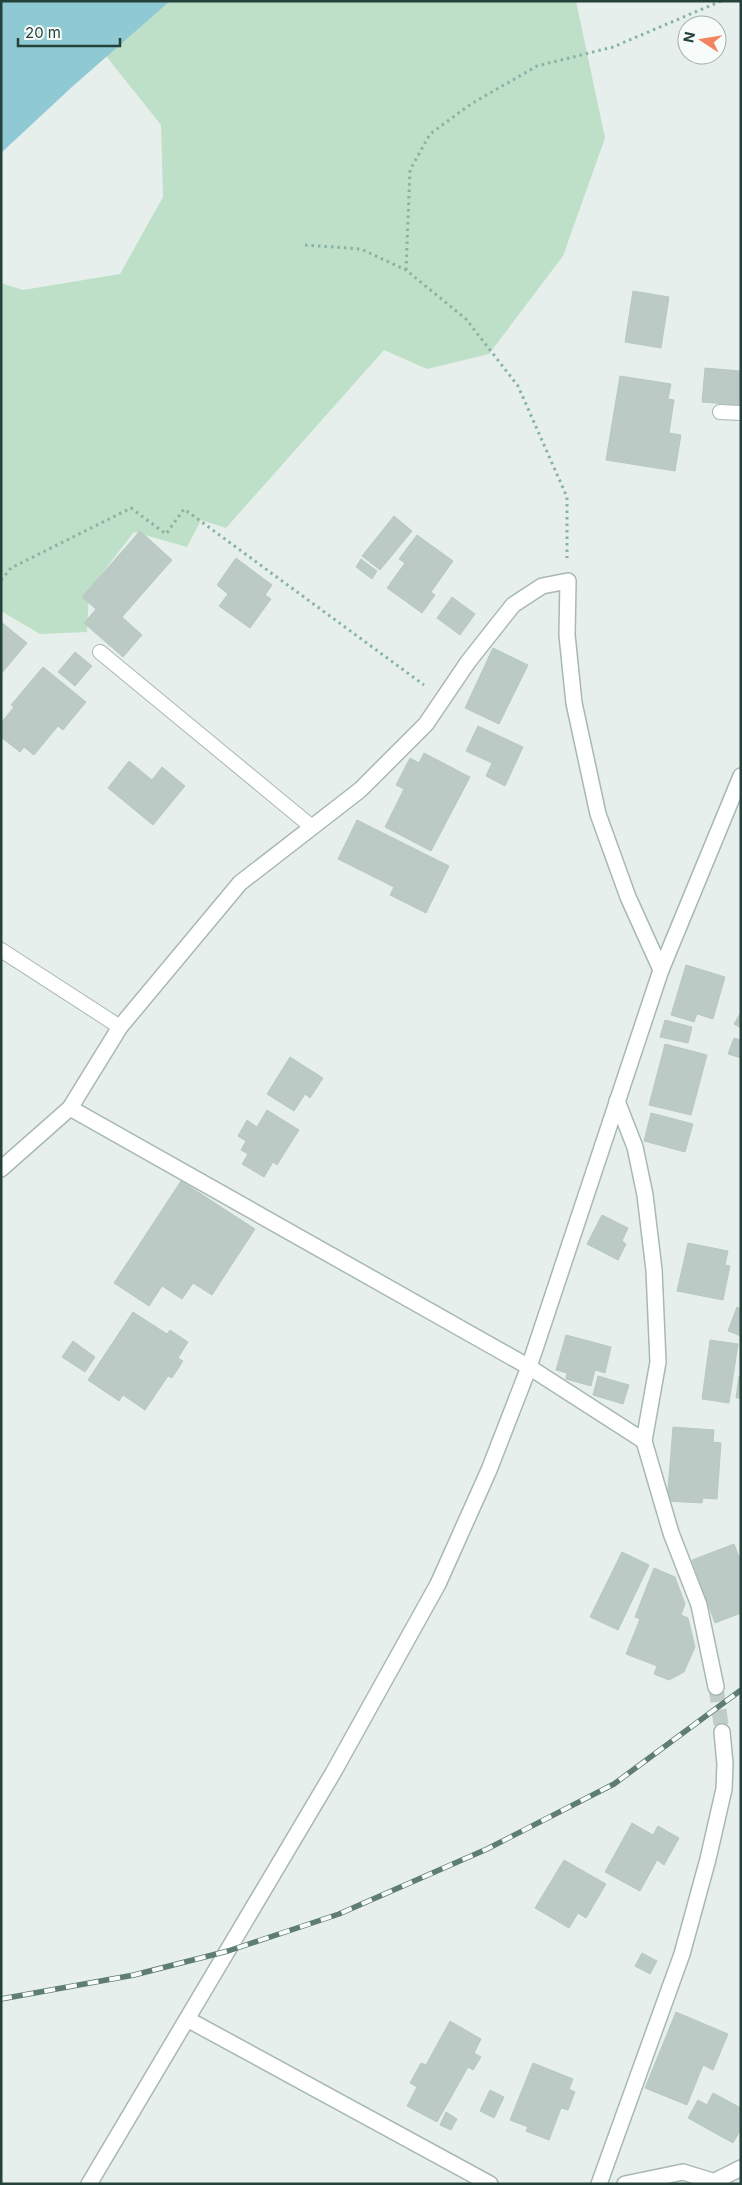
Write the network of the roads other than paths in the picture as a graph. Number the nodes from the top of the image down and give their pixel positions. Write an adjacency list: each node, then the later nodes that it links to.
1 (720, 412): 2 (lane)
2 (741, 413)
3 (100, 652): 5 (lane)
4 (741, 776): 7 (street)
5 (312, 827): 7 (street); 8 (street)
6 (1, 950): 8 (lane)
7 (661, 970): 9 (street)
8 (120, 1027): 10 (street)
9 (617, 1100): 12 (street); 13 (street)
10 (70, 1108): 11 (street); 12 (street)
11 (1, 1169)
12 (529, 1367): 13 (street); 16 (street)
13 (644, 1440): 14 (street)
14 (716, 1687)
15 (722, 1732): 21 (street)
16 (187, 2019): 19 (street); 20 (street)
17 (741, 2168): 18 (street)
18 (719, 2182): 22 (street)
19 (89, 2184)
20 (490, 2184)
21 (599, 2184)
22 (625, 2184)

